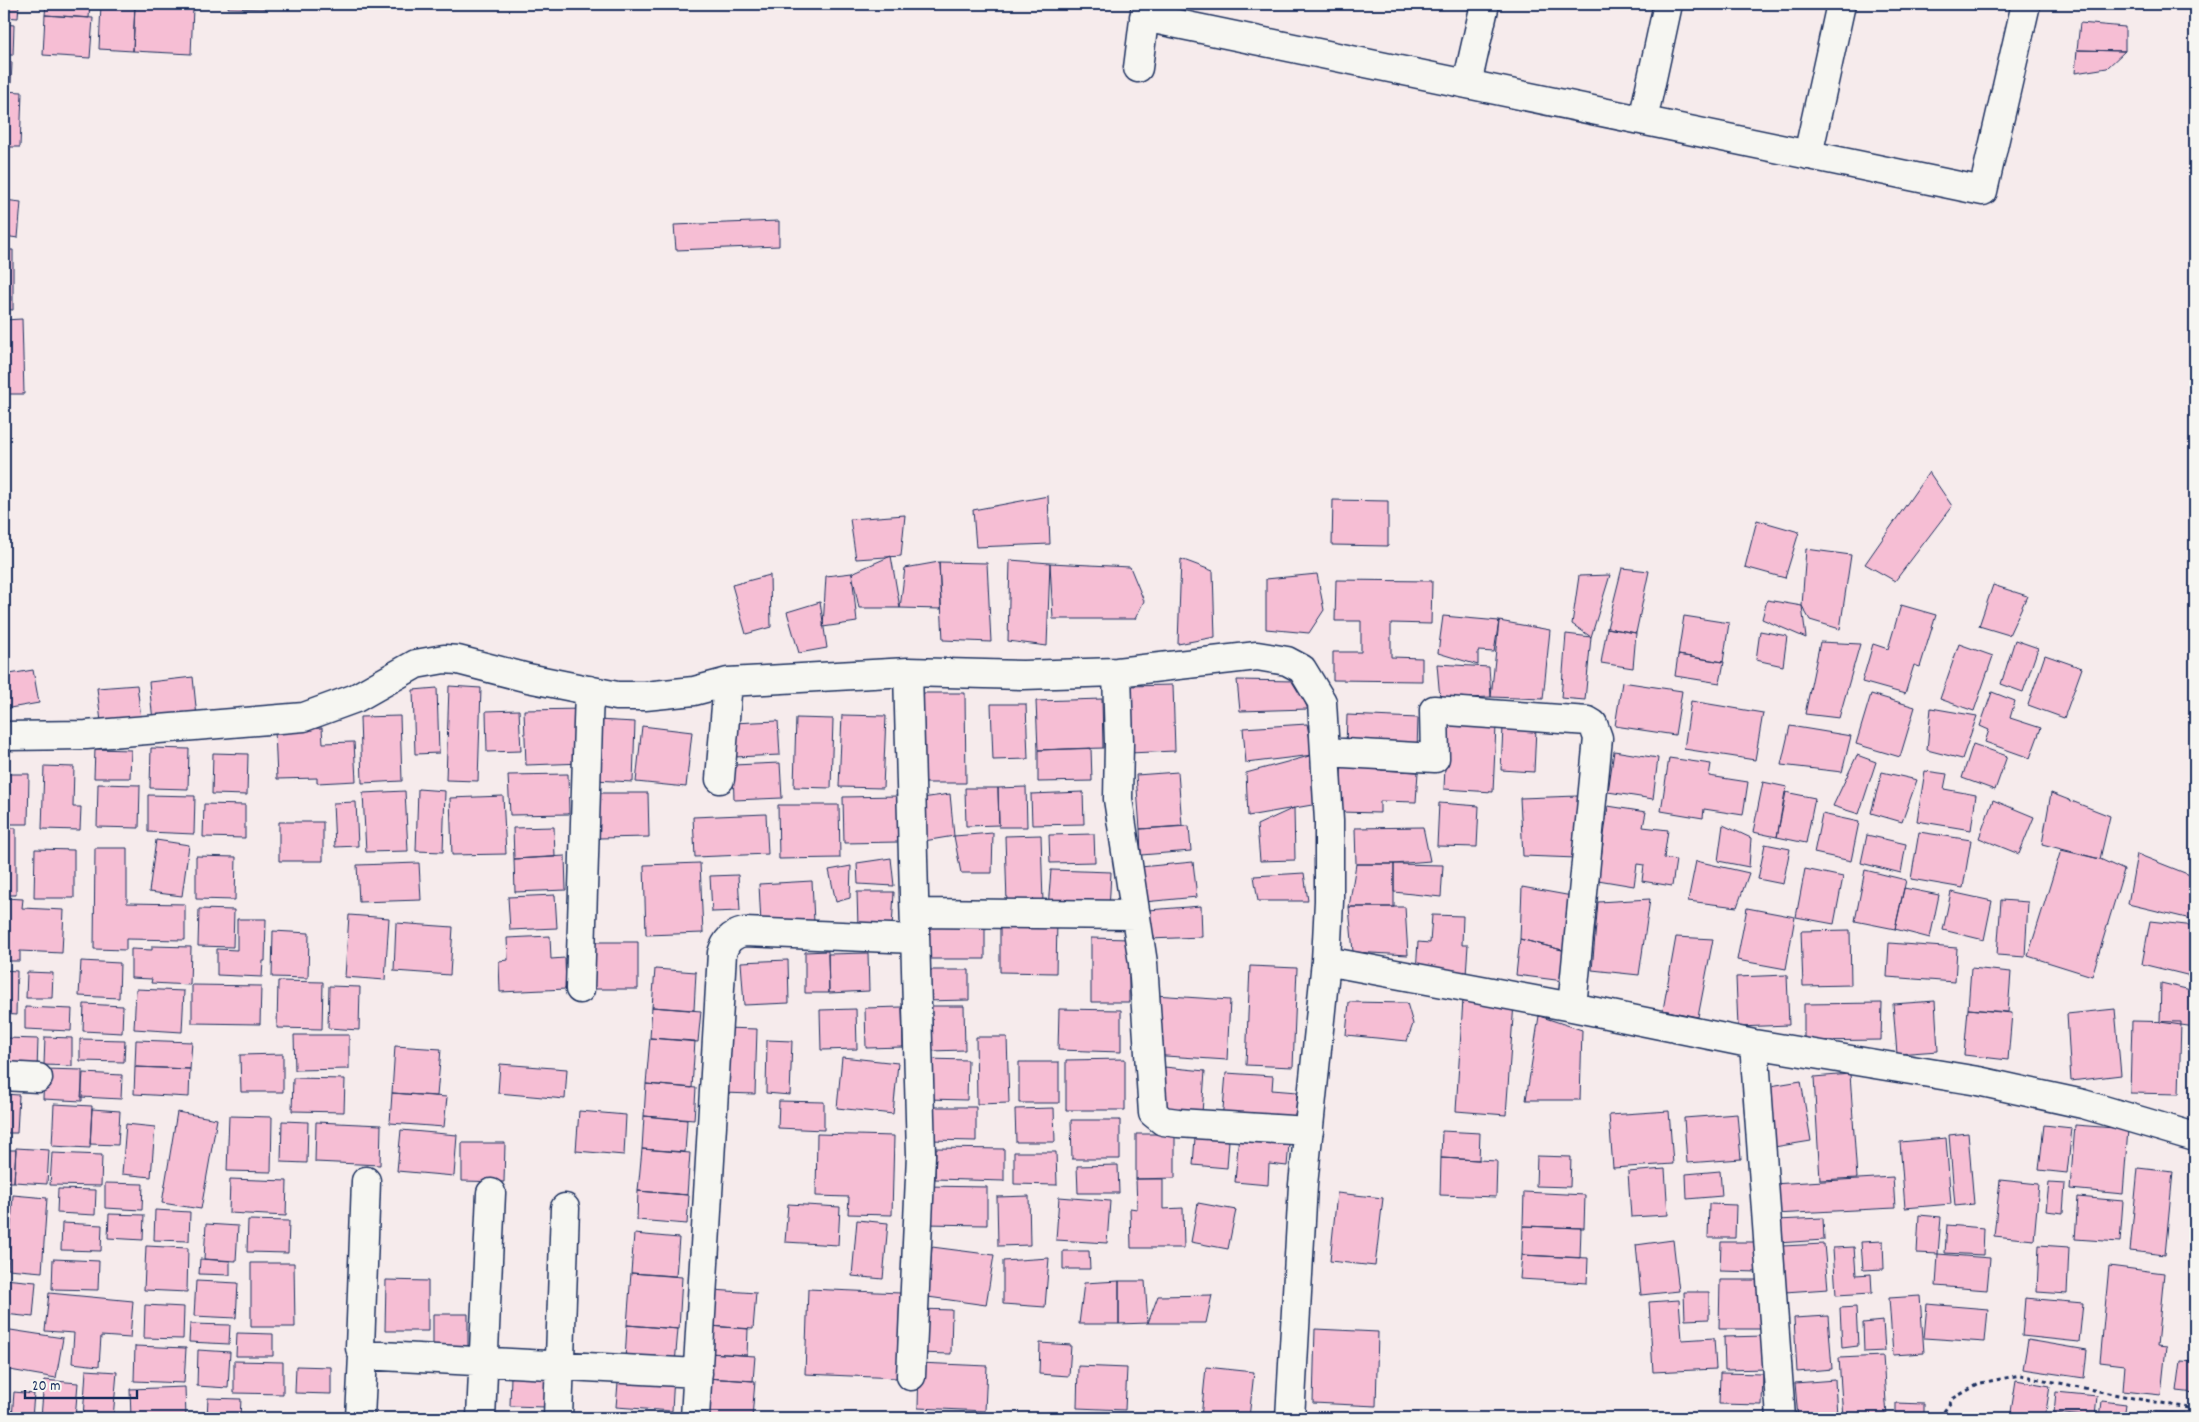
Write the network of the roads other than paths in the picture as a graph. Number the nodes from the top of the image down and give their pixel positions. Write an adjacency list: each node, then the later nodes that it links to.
1 (1485, 4): 7 (street)
2 (1668, 4): 8 (street)
3 (1841, 4): 9 (street)
4 (2026, 4): 9 (street)
5 (1145, 10): 6 (street); 7 (street)
6 (1138, 68)
7 (1467, 84): 8 (street)
8 (1643, 120): 9 (street)
9 (1808, 155)
10 (908, 672): 11 (street); 12 (street); 18 (street)
11 (1117, 672): 15 (street); 17 (street)
12 (728, 682): 13 (street); 16 (street)
13 (589, 690): 14 (street); 20 (street)
14 (4, 736)
15 (1325, 752): 19 (street); 21 (street)
16 (720, 779)
17 (1136, 915): 18 (street); 25 (street)
18 (915, 926): 33 (street); 34 (street)
19 (1326, 961): 21 (street); 25 (street)
20 (580, 989)
21 (1572, 1007): 22 (street)
22 (1754, 1044): 26 (street); 40 (street)
23 (4, 1076): 24 (street)
24 (38, 1078)
25 (1309, 1131): 39 (street)
26 (2195, 1137)
27 (366, 1181): 30 (street)
28 (492, 1192): 31 (street)
29 (565, 1208): 32 (street)
30 (363, 1355): 31 (street); 35 (street)
31 (483, 1361): 32 (street); 36 (street)
32 (559, 1366): 33 (street); 37 (street)
33 (698, 1373): 38 (street)
34 (910, 1376)
35 (360, 1418)
36 (481, 1418)
37 (558, 1418)
38 (695, 1418)
39 (1290, 1418)
40 (1780, 1418)

